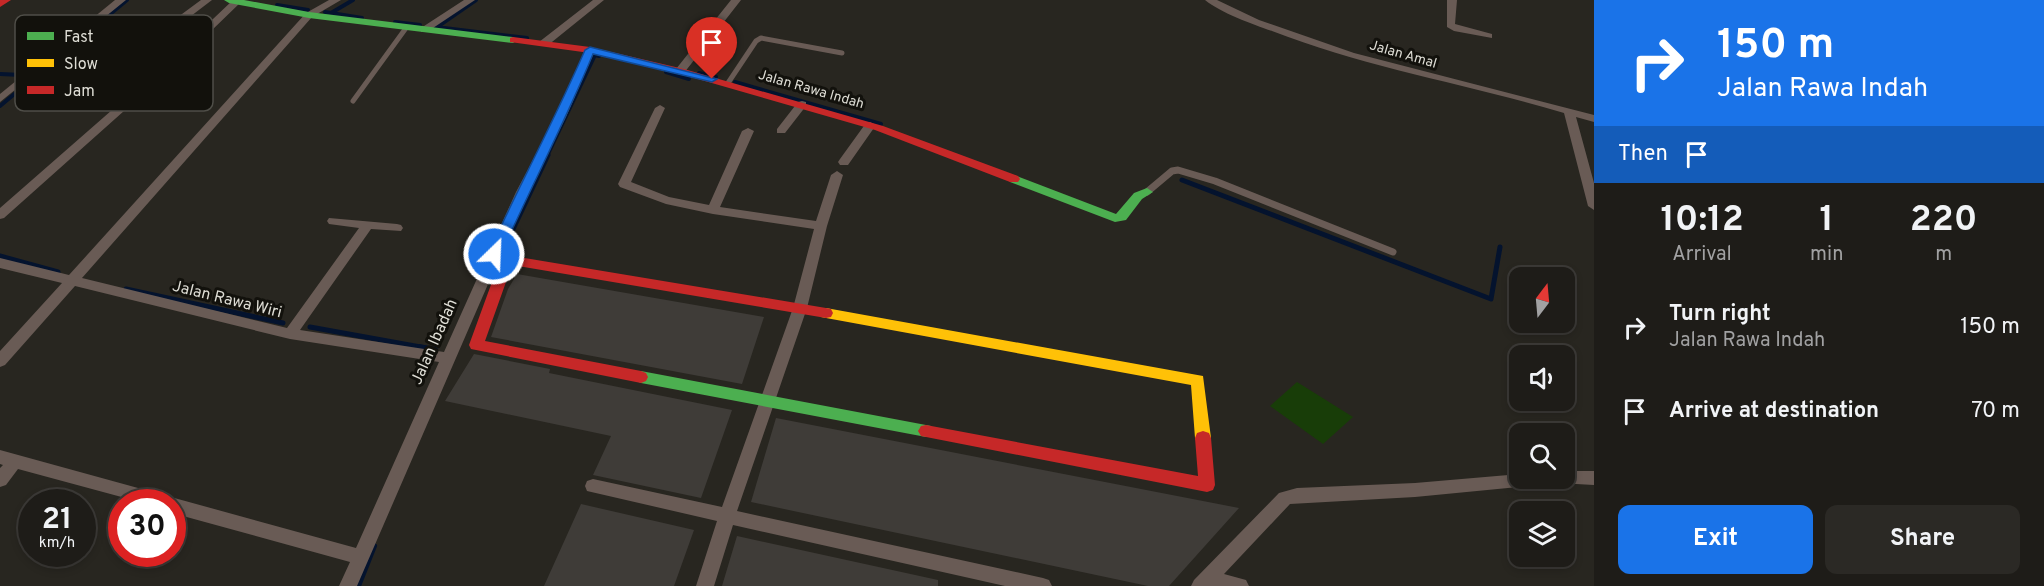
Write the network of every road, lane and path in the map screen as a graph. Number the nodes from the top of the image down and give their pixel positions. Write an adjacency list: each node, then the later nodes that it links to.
1 (6, 0): 11 (street)
2 (121, 0): 13 (street)
3 (207, 0): 14 (street)
4 (336, 0): 15 (street)
5 (470, 0): 18 (street)
6 (599, 0): 20 (street)
7 (736, 0): 23 (street)
8 (1210, 0): 12 (street, Jalan Amal)
9 (1452, 0): 19 (street)
10 (233, 1): 15 (street, Jalan Rawa Indah); 16 (street)
11 (0, 4)
12 (1226, 4): 31 (street, Jalan Amal)
13 (103, 15)
14 (190, 15)
15 (309, 15): 17 (street, Jalan Rawa Indah); 46 (street)
16 (213, 21)
17 (406, 28): 18 (street, Jalan Rawa Indah); 27 (lane)
18 (424, 30): 20 (street, Jalan Rawa Indah)
19 (1489, 36)
20 (543, 44): 21 (street, Jalan Rawa Indah)
21 (590, 50): 23 (street, Jalan Rawa Indah); 49 (street, Jalan Ibadah)
22 (842, 53): 24 (lane)
23 (680, 71): 24 (street, Jalan Rawa Indah)
24 (728, 83): 28 (street, Jalan Rawa Indah)
25 (15, 87): 26 (street)
26 (0, 99)
27 (353, 101)
28 (802, 104): 33 (street, Jalan Rawa Indah); 35 (street)
29 (660, 108): 38 (street)
30 (117, 111): 39 (street)
31 (1569, 111): 32 (street, Jalan Amal); 37 (street)
32 (1594, 119)
33 (870, 124): 36 (street, Jalan Rawa Indah); 42 (street)
34 (748, 131): 38 (street)
35 (781, 131)
36 (1147, 192): 44 (lane)
37 (1594, 206)
38 (713, 210): 42 (street)
39 (0, 215)
40 (333, 221): 41 (street)
41 (368, 225): 43 (street); 48 (street)
42 (821, 226): 47 (street)
43 (397, 228)
44 (1393, 252)
45 (0, 263): 46 (street, Jalan Rawa Wiri)
46 (72, 282): 48 (street, Jalan Rawa Wiri); 50 (street)
47 (801, 308): 51 (street); 51 (street); 51 (street)
48 (290, 334): 49 (street, Jalan Rawa Wiri)
49 (448, 358): 61 (street, Jalan Ibadah)
50 (0, 361)
51 (767, 402): 60 (street)
52 (8, 459): 55 (street); 58 (street)
53 (1575, 478): 54 (street)
54 (1594, 478)
55 (0, 480)
56 (1509, 482): 62 (street)
57 (593, 486): 60 (street)
58 (118, 489)
59 (186, 509): 61 (street)
60 (727, 516): 64 (street); 65 (street)
61 (360, 556): 63 (street, Jalan Ibadah)
62 (1204, 582): 66 (street)
63 (348, 586)
64 (705, 586)
65 (1043, 586)
66 (1240, 586)

